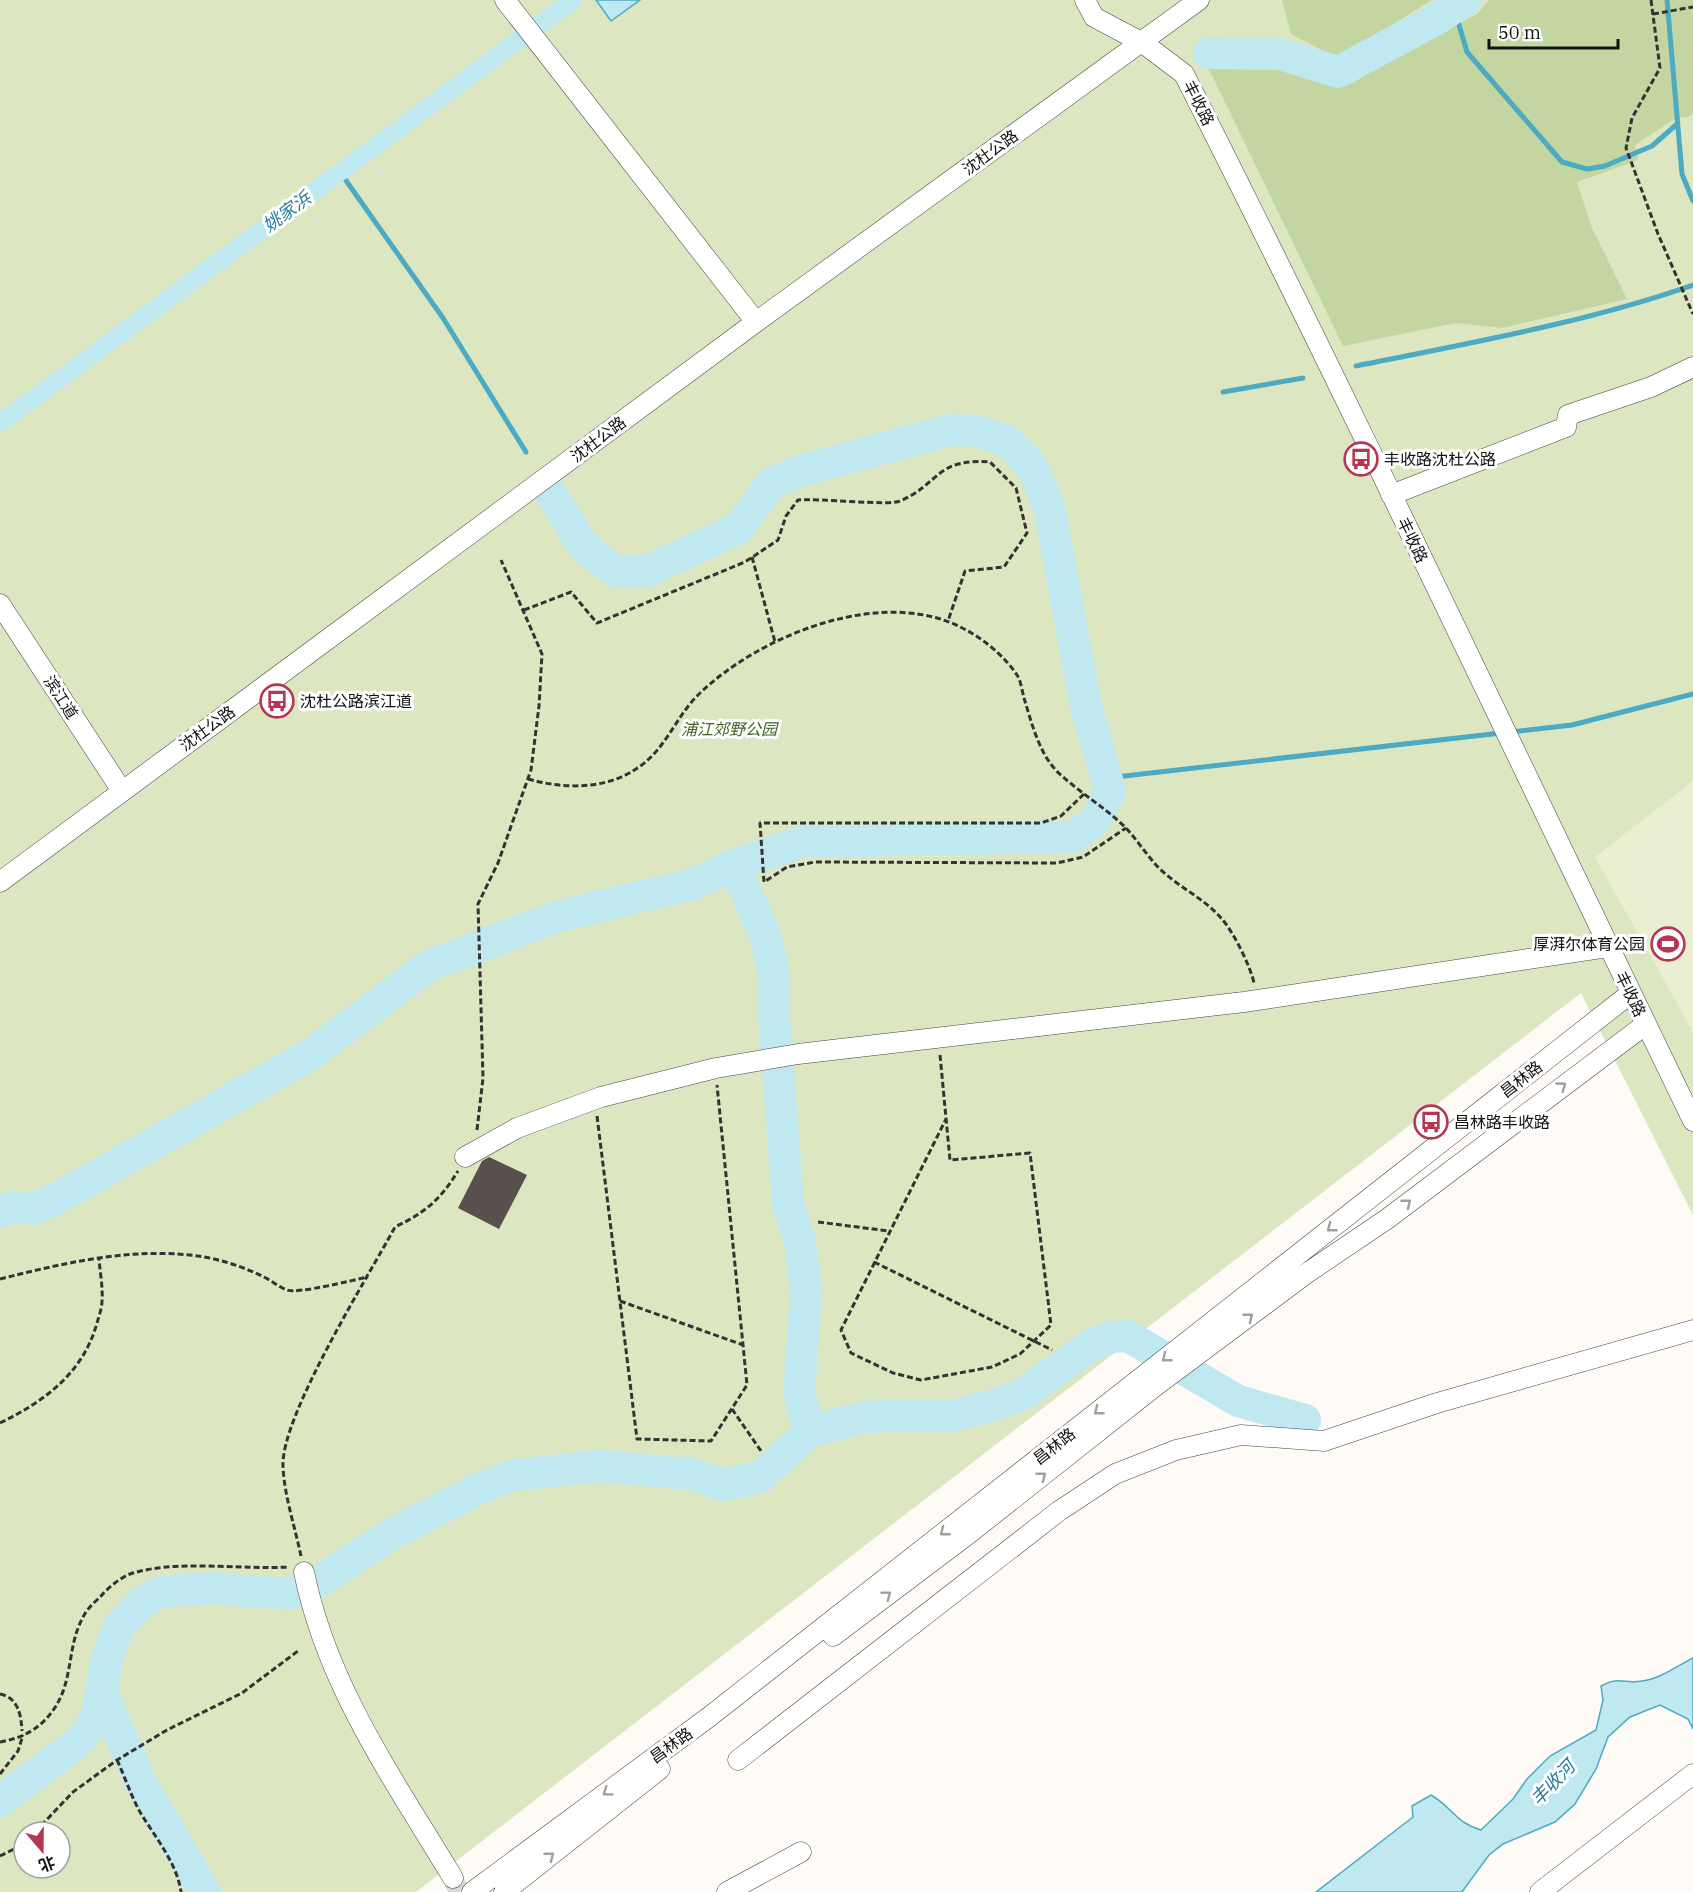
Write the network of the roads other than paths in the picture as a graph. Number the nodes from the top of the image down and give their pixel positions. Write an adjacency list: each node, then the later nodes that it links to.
1 (505, 0): 5 (street)
2 (1085, 0): 4 (street, 丰收路)
3 (1199, 0): 4 (street, 沈杜公路)
4 (1143, 42): 5 (street, 沈杜公路); 7 (street, 丰收路)
5 (756, 322): 9 (street, 沈杜公路)
6 (1693, 368): 7 (street)
7 (1391, 495): 11 (street, 丰收路)
8 (0, 604): 9 (street, 滨江道)
9 (122, 791): 10 (street, 沈杜公路)
10 (0, 882)
11 (1608, 947): 12 (street, 丰收路); 15 (street)
12 (1631, 993): 13 (street, 丰收路); 17 (street, 昌林路, one-way to 17)
13 (1646, 1024): 14 (street, 丰收路); 17 (street, 昌林路, one-way to 13)
14 (1693, 1121)
15 (465, 1157)
16 (1693, 1330): 20 (street)
17 (1196, 1346): 18 (street, 昌林路)
18 (1151, 1380): 24 (street, 昌林路, one-way to 24); 25 (street, 昌林路, one-way to 18)
19 (303, 1569): 23 (street)
20 (738, 1760)
21 (1692, 1774): 27 (street)
22 (801, 1852): 26 (street)
23 (453, 1878)
24 (472, 1892)
25 (504, 1892)
26 (727, 1892)
27 (1540, 1892)

